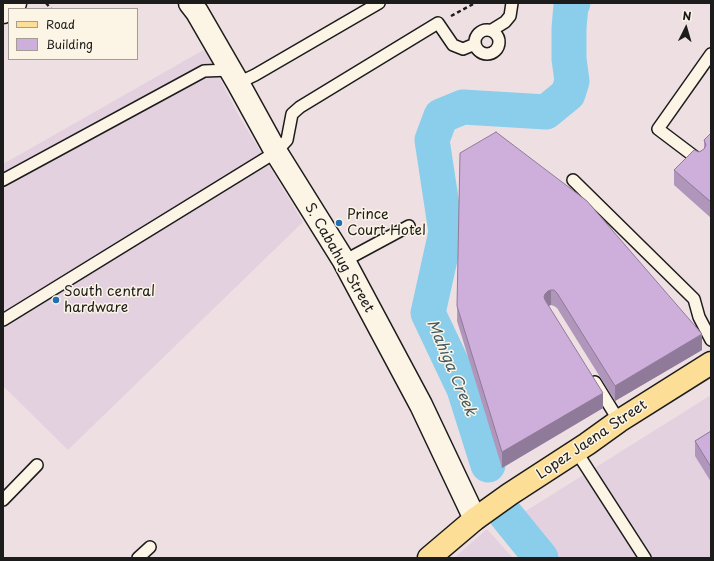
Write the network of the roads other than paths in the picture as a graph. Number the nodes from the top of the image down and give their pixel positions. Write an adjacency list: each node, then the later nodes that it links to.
1 (378, 3): 7 (lane)
2 (512, 3): 4 (lane)
3 (198, 6): 7 (street, S. Cabahug Street)
4 (492, 30): 5 (lane); 5 (lane)
5 (475, 44): 8 (lane)
6 (711, 54): 9 (lane)
7 (234, 76): 8 (street, S. Cabahug Street); 10 (lane)
8 (276, 152): 13 (street, S. Cabahug Street); 14 (lane)
9 (699, 160)
10 (3, 180)
11 (573, 180): 15 (lane)
12 (409, 226): 13 (lane)
13 (344, 262): 22 (street, S. Cabahug Street)
14 (3, 320)
15 (711, 340)
16 (711, 363): 18 (main road, Lopez Jaena Street)
17 (592, 376): 18 (lane)
18 (619, 421): 19 (main road, Lopez Jaena Street)
19 (576, 451): 22 (main road, Lopez Jaena Street); 26 (lane)
20 (37, 465): 21 (lane)
21 (3, 500)
22 (482, 514): 25 (main road, Lopez Jaena Street)
23 (150, 547): 24 (lane)
24 (138, 558)
25 (429, 558)
26 (645, 558)

